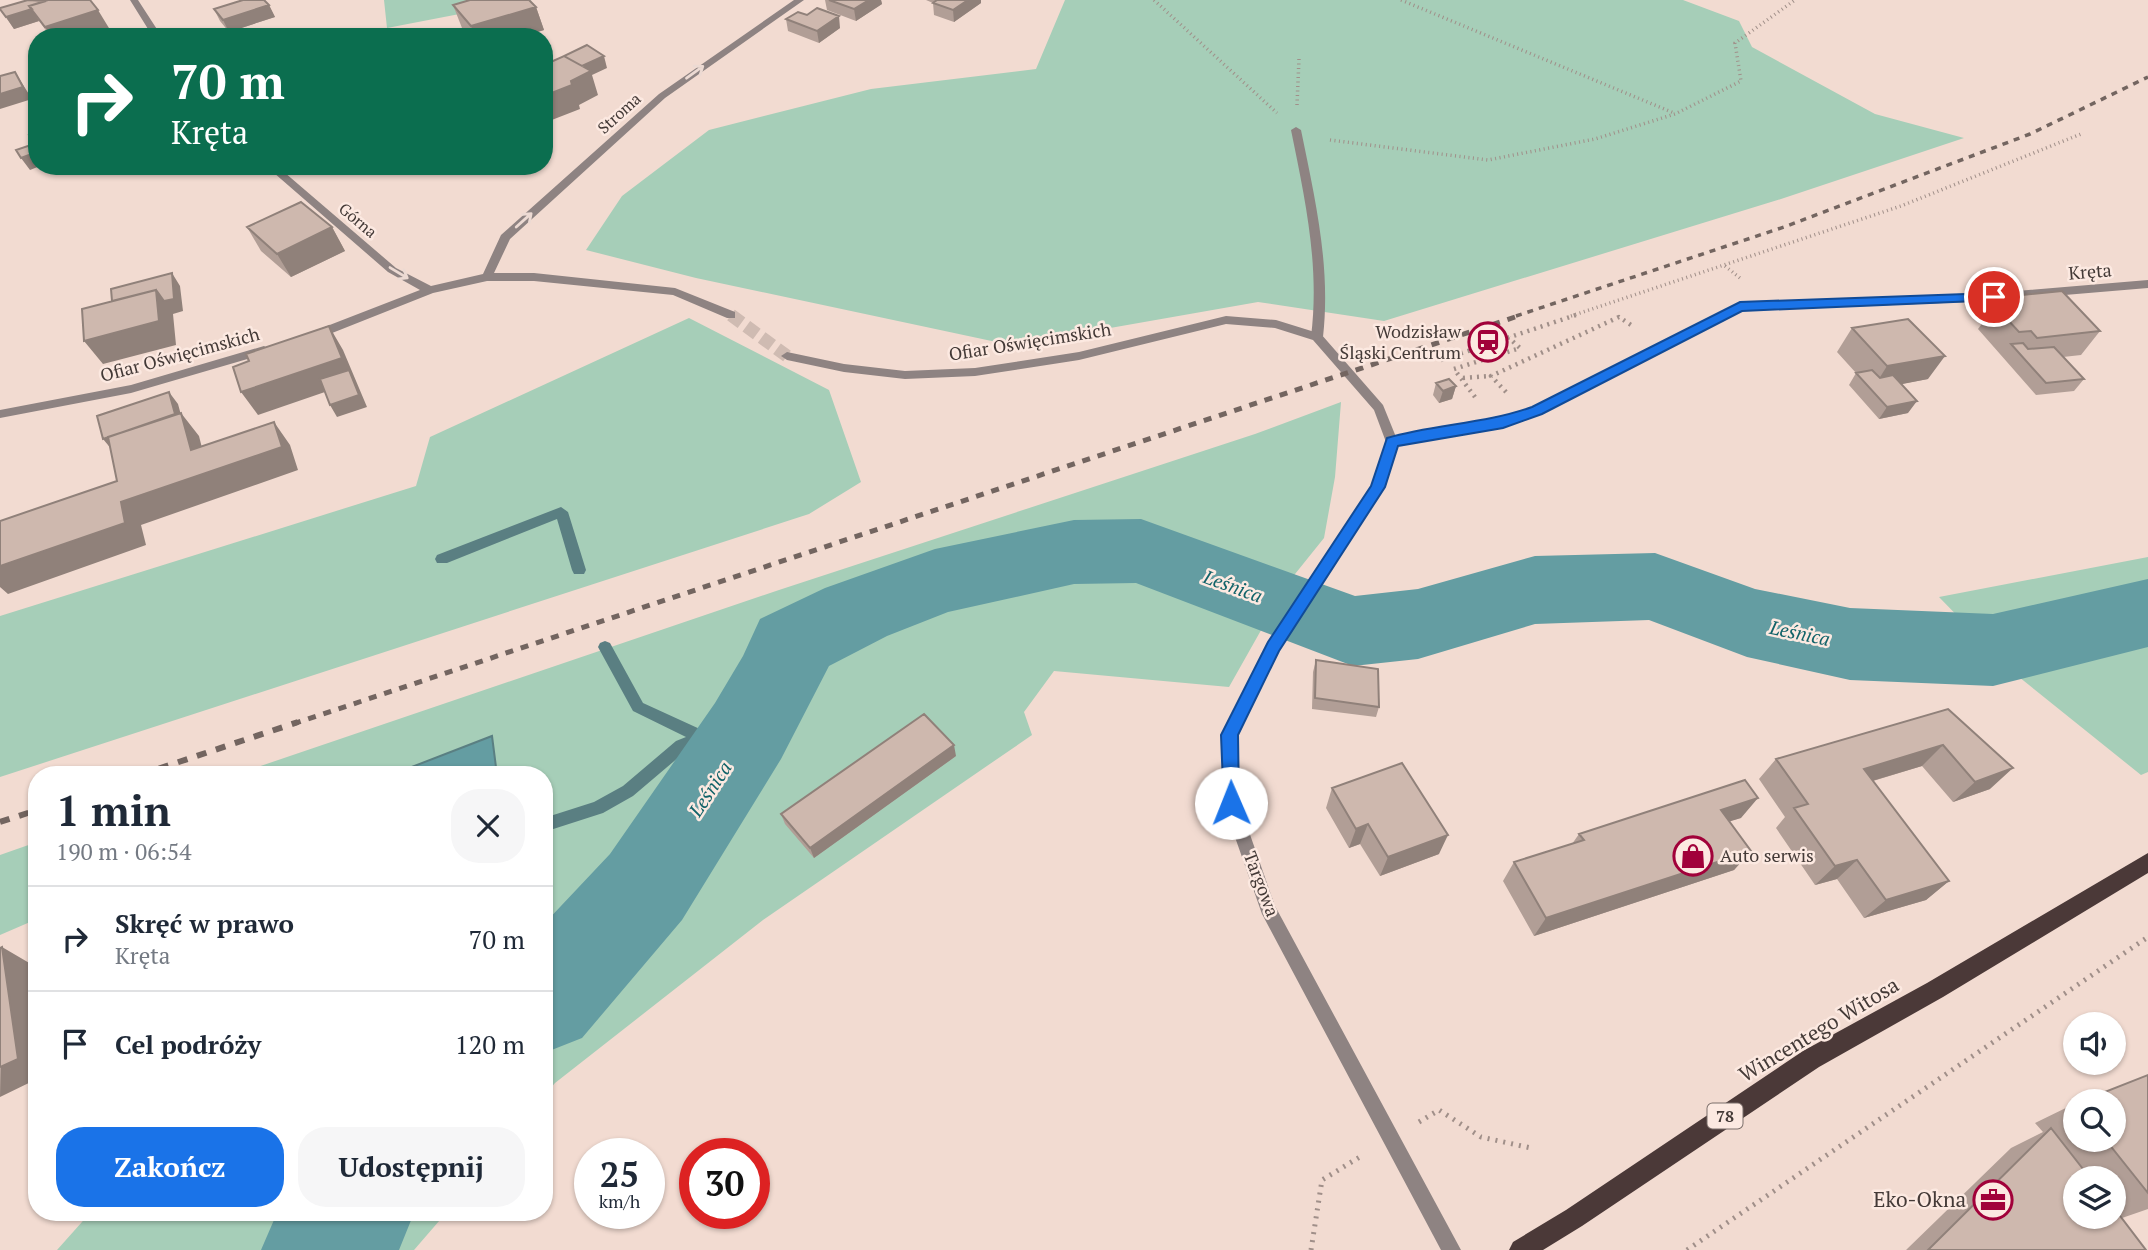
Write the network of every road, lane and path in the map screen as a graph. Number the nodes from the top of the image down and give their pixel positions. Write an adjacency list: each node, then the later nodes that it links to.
1 (134, 0): 6 (street)
2 (800, 0): 14 (street, Stroma, one-way to 2)
3 (1154, 0): 9 (path)
4 (1401, 0): 8 (path)
5 (1795, 0): 8 (path)
6 (152, 28)
7 (1299, 59): 9 (path)
8 (1675, 114): 9 (path)
9 (1296, 131): 18 (street)
10 (2081, 134): 12 (path)
11 (281, 175): 16 (street, Górna, one-way to 16)
12 (1725, 266): 13 (path); 19 (path)
13 (1735, 274)
14 (487, 276): 16 (street, Ofiar Oświęcimskich); 17 (street, Ofiar Oświęcimskich)
15 (2148, 284): 20 (street, Kręta)
16 (430, 290): 26 (street, Ofiar Oświęcimskich)
17 (731, 315)
18 (1317, 337): 21 (street, Ofiar Oświęcimskich); 28 (street)
19 (1509, 338): 22 (path); 24 (path)
20 (1660, 346): 23 (path); 27 (street, Kręta)
21 (788, 356)
22 (1441, 360)
23 (1492, 376): 24 (path); 25 (path)
24 (1463, 378): 27 (path)
25 (1508, 393)
26 (0, 414)
27 (1503, 423): 28 (street, Kręta)
28 (1392, 442): 31 (street, Targowa)
29 (2148, 862): 35 (main road, Wincentego Witosa / 78)
30 (2148, 937): 36 (path)
31 (1391, 1138): 32 (path); 33 (path); 34 (street, Targowa)
32 (1531, 1147)
33 (1311, 1250)
34 (1451, 1250)
35 (1521, 1250)
36 (1687, 1250)

